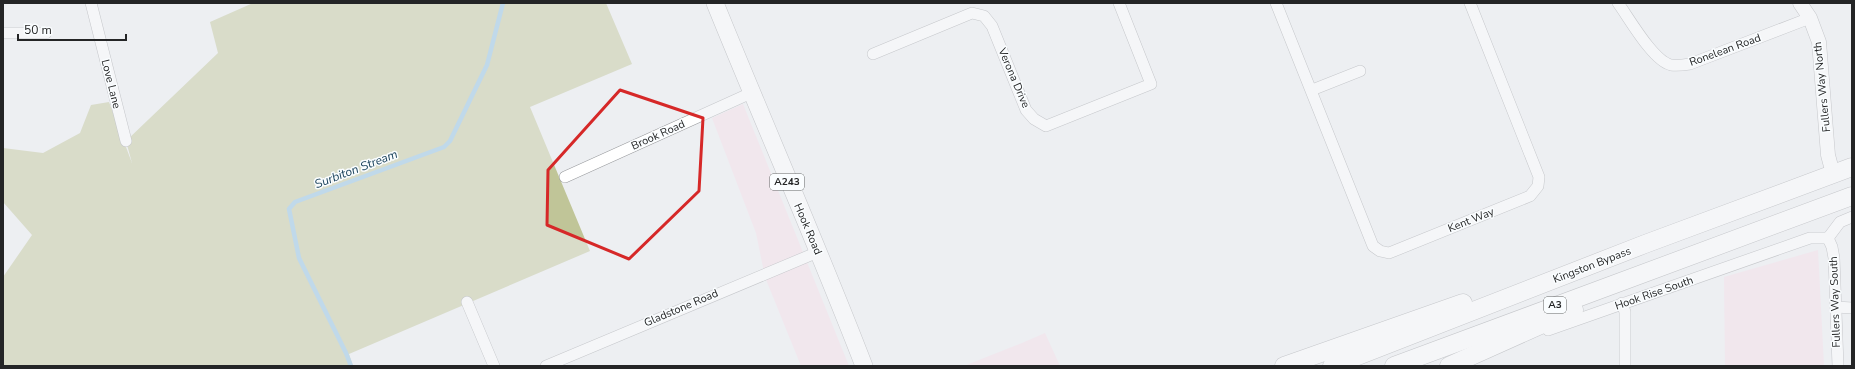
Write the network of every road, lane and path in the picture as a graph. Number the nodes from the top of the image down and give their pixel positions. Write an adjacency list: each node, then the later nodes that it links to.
1 (90, 3): 15 (street, Love Lane)
2 (715, 3): 14 (main road, Hook Road / A243)
3 (1119, 3): 11 (street, Verona Drive)
4 (1276, 3): 13 (street, Kent Way)
5 (1470, 3): 13 (street, Kent Way)
6 (1618, 3): 8 (street, Ronelean Road)
7 (1800, 3): 8 (street, Fullers Way North)
8 (1810, 18): 17 (street, Fullers Way North)
9 (3, 33): 10 (street)
10 (46, 33)
11 (873, 54)
12 (1360, 71): 13 (street)
13 (1312, 90)
14 (751, 93): 18 (street, Brook Road); 24 (main road, Hook Road / A243)
15 (126, 141)
16 (1852, 167): 17 (highway, Kingston Bypass / A3)
17 (1833, 174): 23 (highway, Kingston Bypass / A3)
18 (565, 177)
19 (1852, 196): 22 (highway, A3)
20 (1852, 217): 21 (street)
21 (1828, 238): 26 (street, Hook Rise South); 27 (street, Fullers Way South)
22 (1717, 246): 34 (highway, A3); 35 (highway)
23 (1634, 249): 32 (highway); 33 (highway, Kingston Bypass / A3)
24 (818, 252): 30 (street, Gladstone Road); 31 (main road, Hook Road / A243)
25 (467, 302): 29 (street)
26 (1622, 303): 35 (street, Hook Rise South); 36 (street)
27 (1836, 308): 28 (street); 37 (street, Fullers Way South)
28 (1852, 308)
29 (494, 366)
30 (546, 366)
31 (864, 366)
32 (1284, 366)
33 (1332, 366)
34 (1394, 366)
35 (1449, 366)
36 (1625, 366)
37 (1838, 366)

